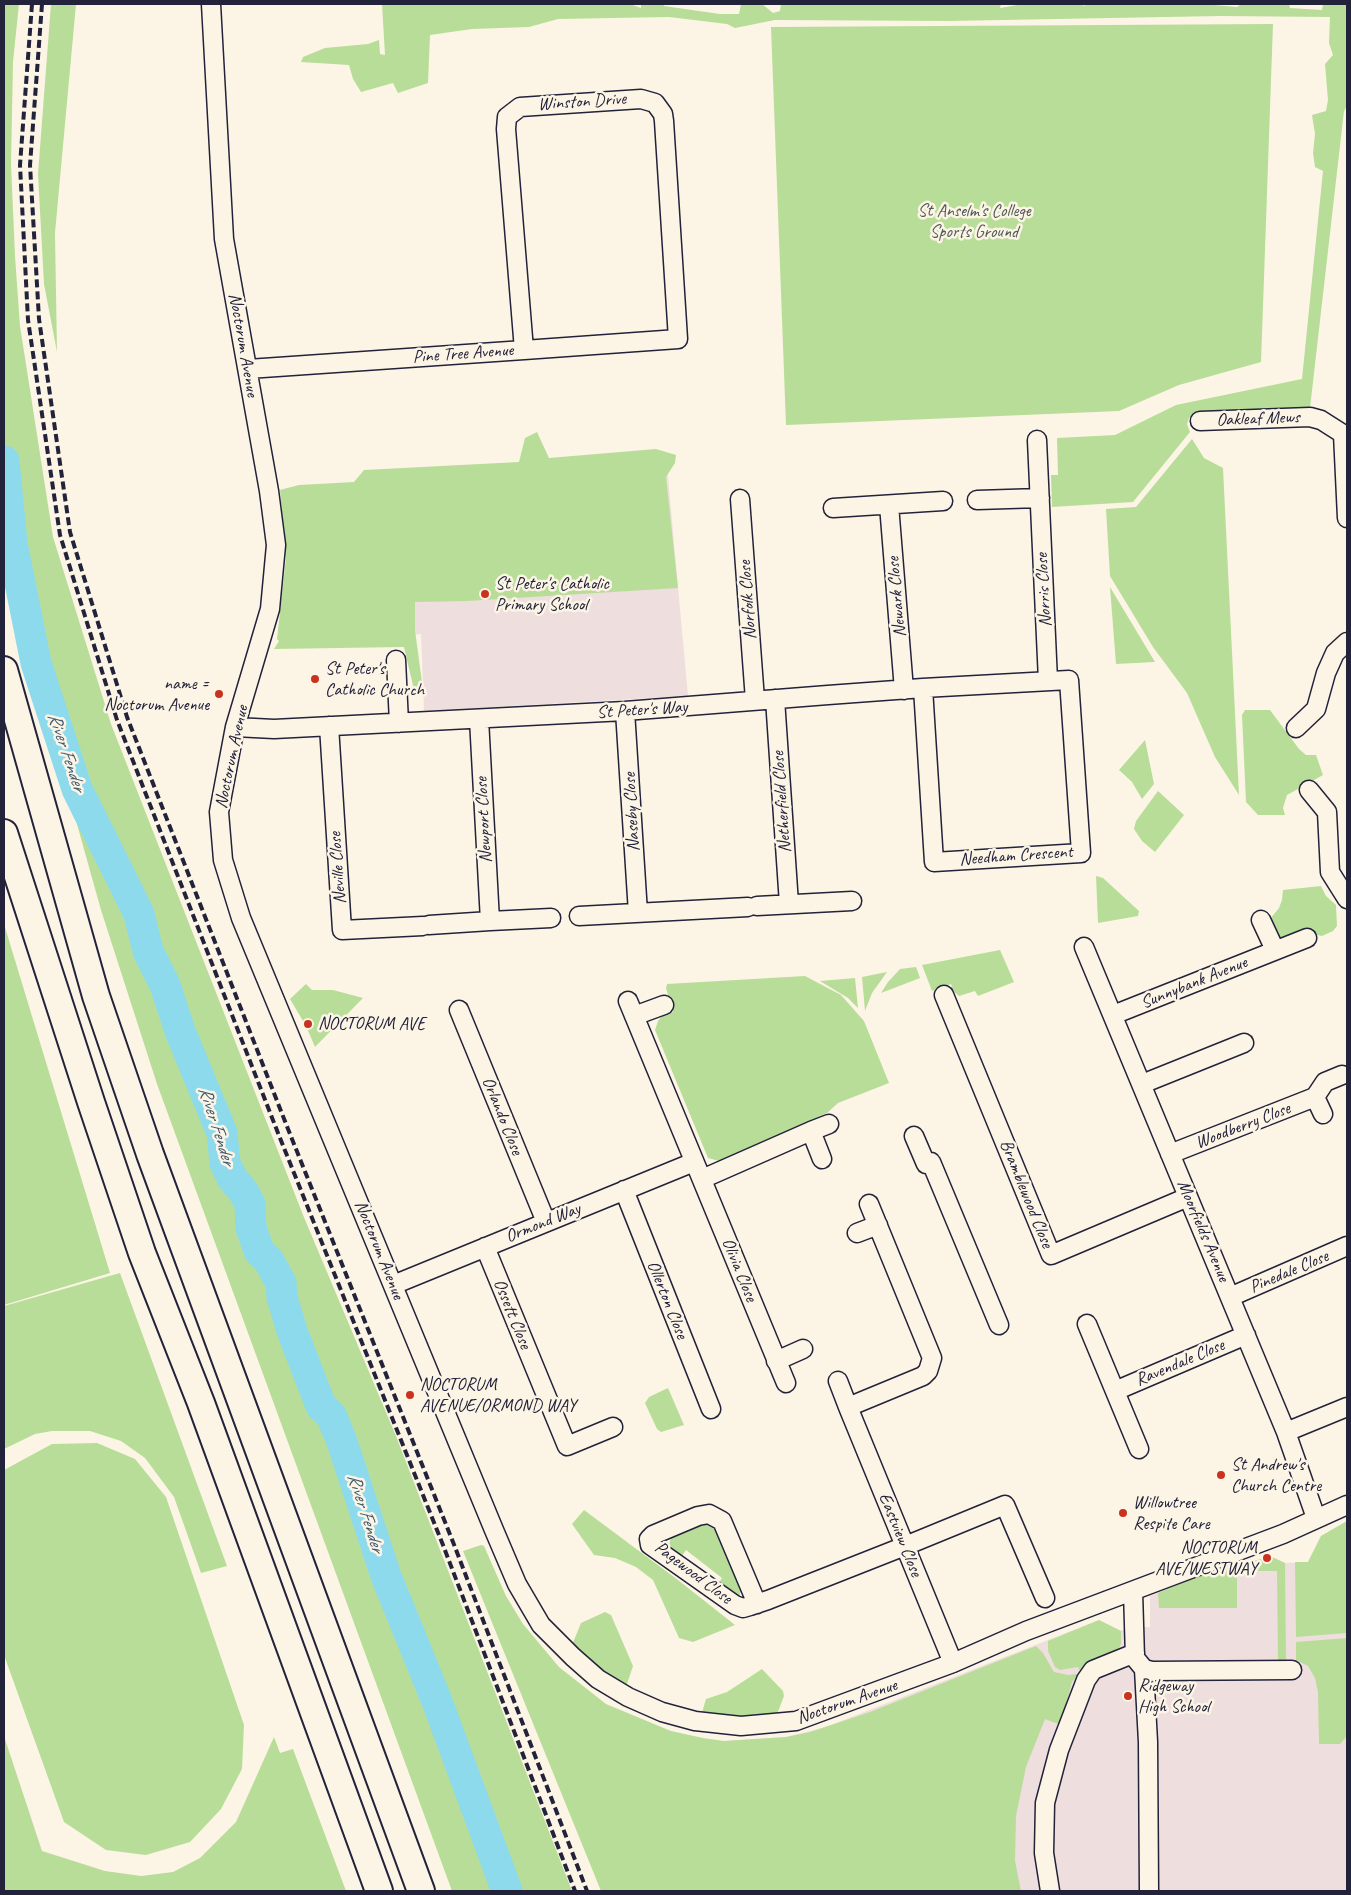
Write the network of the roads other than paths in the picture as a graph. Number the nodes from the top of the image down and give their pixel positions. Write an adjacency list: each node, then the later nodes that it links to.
1 (212, 4): 4 (street, Noctorum Avenue)
2 (678, 339): 3 (street, Pine Tree Avenue); 3 (street, Winston Drive)
3 (524, 350): 4 (street, Pine Tree Avenue)
4 (248, 369): 27 (street, Noctorum Avenue)
5 (1200, 421): 6 (street, Oakleaf Mews)
6 (1345, 433): 14 (street)
7 (1037, 440): 8 (street, Norris Close)
8 (1040, 498): 10 (street); 18 (street, Norris Close)
9 (740, 499): 22 (street, Norfolk Close)
10 (977, 500)
11 (944, 501): 12 (street)
12 (889, 505): 13 (street); 20 (street, Newark Close)
13 (833, 508)
14 (1347, 518)
15 (1347, 642): 28 (street)
16 (396, 660): 25 (street)
17 (4, 670): 93 (highway)
18 (1048, 682): 19 (street, St Peter's Way); 19 (street, Needham Crescent)
19 (923, 688): 20 (street, St Peter's Way)
20 (904, 690): 21 (street, St Peter's Way)
21 (775, 699): 22 (street, St Peter's Way); 33 (street, Netherfield Close)
22 (755, 700): 23 (street, St Peter's Way)
23 (626, 711): 24 (street, St Peter's Way); 34 (street, Naseby Close)
24 (479, 719): 25 (street, St Peter's Way); 38 (street, Newport Close)
25 (399, 723): 26 (street, St Peter's Way)
26 (329, 726): 27 (street, St Peter's Way); 38 (street, Neville Close)
27 (235, 727): 66 (street, Noctorum Avenue)
28 (1296, 728)
29 (1309, 790): 31 (street)
30 (4, 833): 92 (highway)
31 (1347, 899)
32 (852, 901): 33 (street)
33 (789, 904): 34 (street)
34 (638, 913): 35 (street)
35 (579, 916)
36 (551, 918): 38 (street)
37 (1261, 920): 41 (street)
38 (490, 921)
39 (1307, 938): 41 (street, Sunnybank Avenue)
40 (1084, 946): 45 (street, Moorfields Avenue)
41 (1275, 950): 45 (street, Sunnybank Avenue)
42 (944, 995): 59 (street, Bramblewood Close)
43 (664, 1005): 56 (street, Olivia Close)
44 (459, 1010): 61 (street, Orlando Close)
45 (1113, 1015): 48 (street, Moorfields Avenue)
46 (1244, 1044): 48 (street)
47 (1342, 1074): 49 (street, Woodberry Close)
48 (1142, 1084): 54 (street, Moorfields Avenue)
49 (1316, 1097): 50 (street); 54 (street, Woodberry Close)
50 (1323, 1114)
51 (829, 1124): 52 (street)
52 (811, 1131): 55 (street); 57 (street)
53 (914, 1136): 69 (street)
54 (1170, 1154): 59 (street, Moorfields Avenue)
55 (822, 1159)
56 (694, 1162): 57 (street, Olivia Close); 58 (street, Ormond Way)
57 (702, 1179): 72 (street, Olivia Close)
58 (624, 1190): 61 (street, Ormond Way); 78 (street, Ollerton Close)
59 (1188, 1197): 67 (street, Moorfields Avenue)
60 (869, 1204): 62 (street)
61 (546, 1222): 65 (street, Ormond Way)
62 (878, 1225): 63 (street); 76 (street)
63 (857, 1233)
64 (1347, 1246): 67 (street, Pinedale Close)
65 (484, 1247): 66 (street, Ormond Way); 79 (street, Ossett Close)
66 (393, 1285): 89 (street, Noctorum Avenue)
67 (1230, 1297): 70 (street, Moorfields Avenue)
68 (1087, 1324): 75 (street, Ravendale Close)
69 (999, 1325)
70 (1246, 1335): 75 (street, Ravendale Close); 80 (street, Moorfields Avenue)
71 (803, 1349): 72 (street)
72 (776, 1361): 74 (street, Olivia Close)
73 (838, 1381): 76 (street, Eastview Close)
74 (786, 1383)
75 (1115, 1391): 81 (street, Ravendale Close)
76 (848, 1407): 84 (street, Eastview Close)
77 (1347, 1407): 80 (street)
78 (711, 1410)
79 (612, 1427)
80 (1286, 1432): 83 (street, Moorfields Avenue)
81 (1139, 1448)
82 (1347, 1505): 83 (street, Noctorum Avenue)
83 (1316, 1518): 85 (street, Noctorum Avenue)
84 (905, 1546): 86 (street, Pagewood Close); 87 (street, Pagewood Close); 89 (street, Eastview Close)
85 (1133, 1591): 88 (street); 89 (street, Noctorum Avenue)
86 (1045, 1598)
87 (757, 1604): 87 (street, Pagewood Close)
88 (1135, 1653): 90 (street); 94 (street)
89 (953, 1663)
90 (1144, 1669): 91 (street); 95 (street)
91 (1292, 1670)
92 (379, 1891)
93 (421, 1891)
94 (1050, 1891)
95 (1149, 1891)

